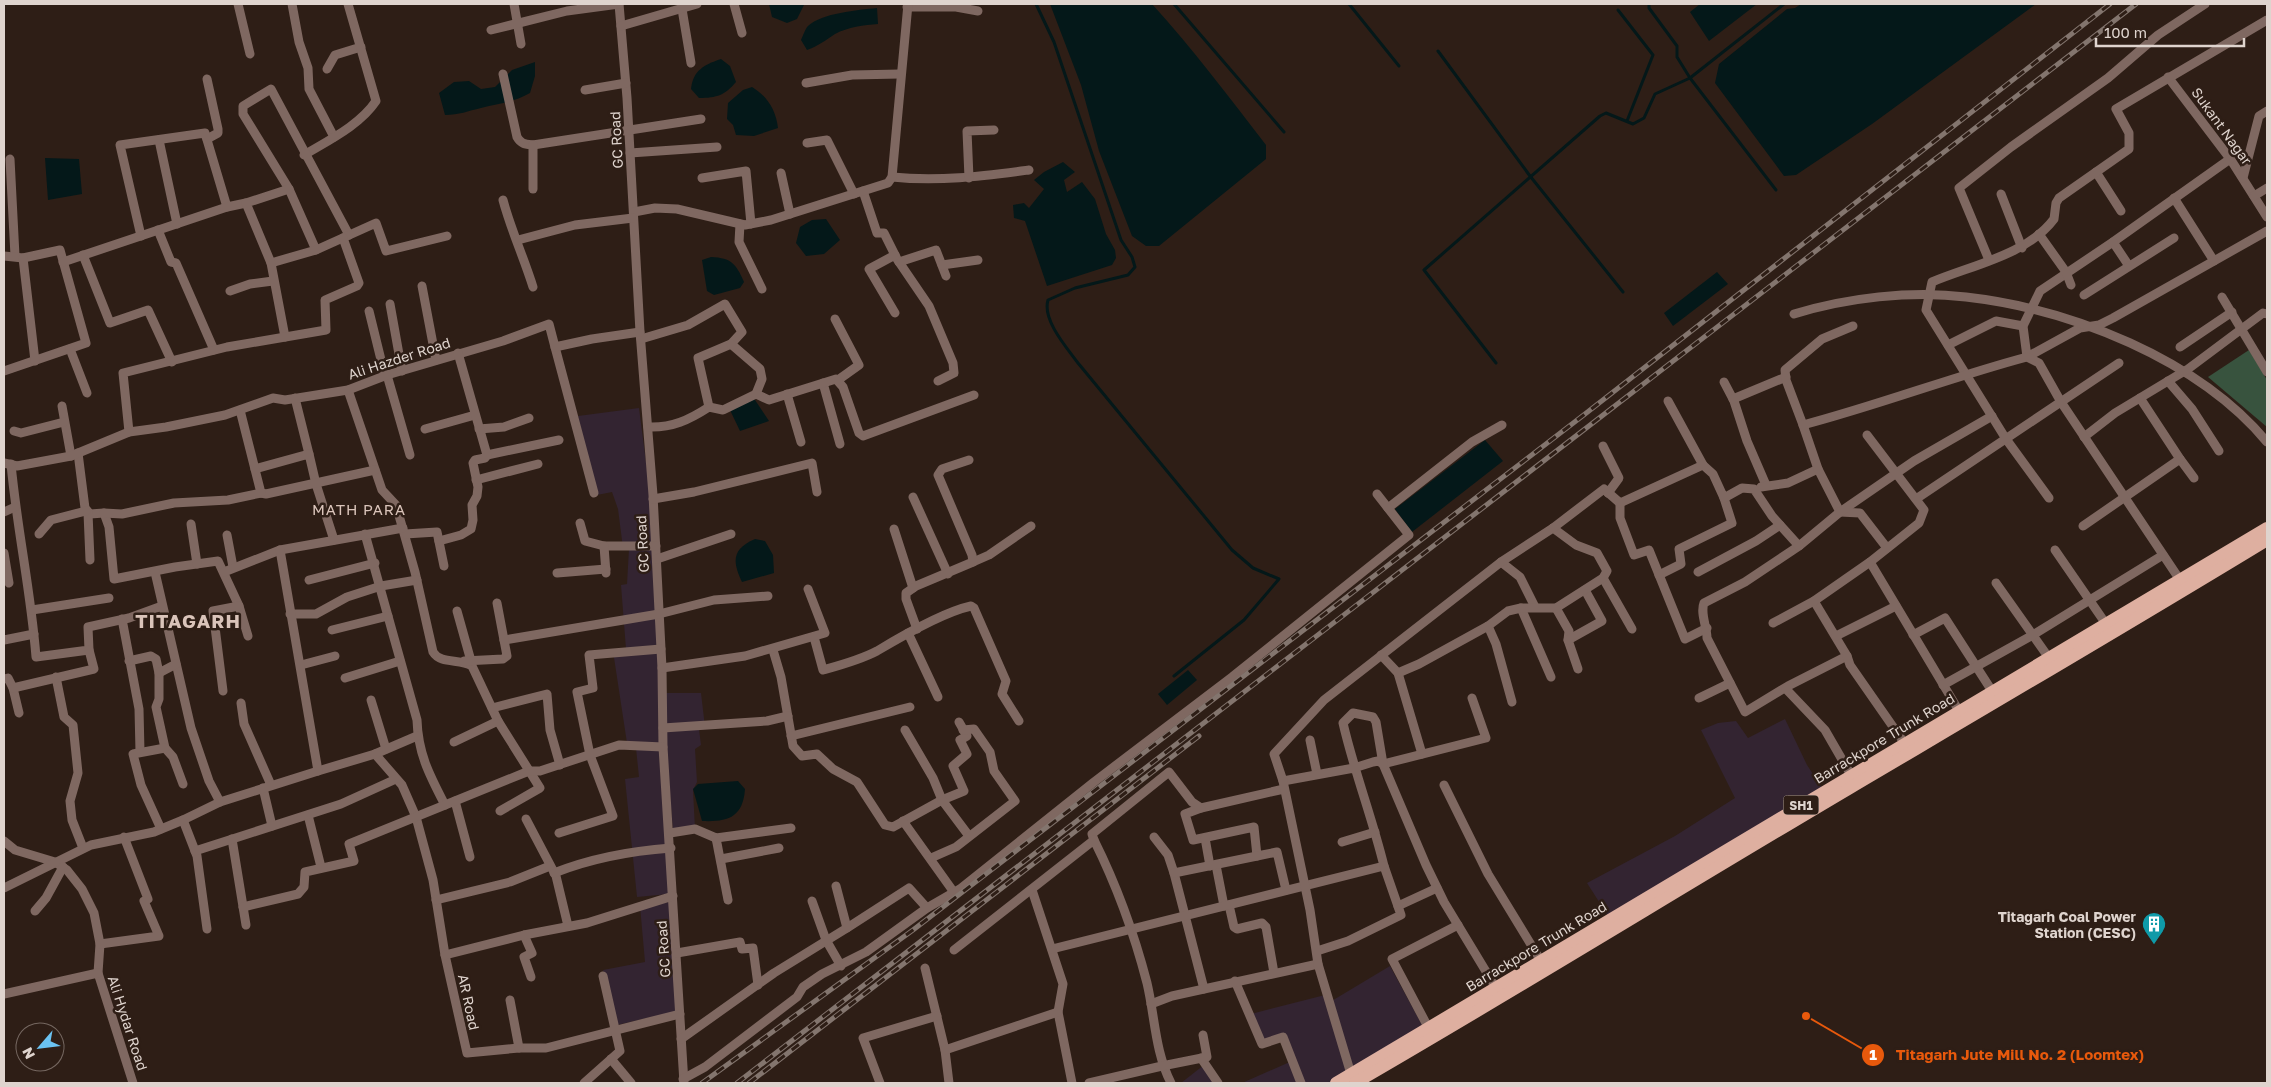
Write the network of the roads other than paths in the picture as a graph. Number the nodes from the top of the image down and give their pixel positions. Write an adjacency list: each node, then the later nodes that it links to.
1 (238, 4): 19 (street)
2 (292, 4): 33 (street)
3 (348, 4): 18 (street)
4 (514, 4): 13 (street)
5 (619, 4): 13 (street); 14 (street, GC Road)
6 (697, 4): 10 (street)
7 (734, 4): 16 (street)
8 (2205, 4): 84 (street)
9 (907, 5): 11 (street); 23 (street)
10 (682, 9): 14 (street); 20 (street)
11 (978, 11)
12 (2267, 20): 24 (street)
13 (518, 24): 15 (street); 17 (street)
14 (621, 26): 26 (street, GC Road)
15 (491, 30)
16 (742, 33)
17 (521, 44)
18 (361, 47): 21 (street); 33 (street)
19 (250, 54)
20 (691, 63)
21 (327, 69)
22 (503, 74): 37 (street)
23 (900, 74): 27 (street); 46 (street)
24 (2168, 77): 42 (street, Sukant Nagar); 44 (street)
25 (207, 79): 35 (street)
26 (626, 83): 28 (street); 31 (street, GC Road)
27 (806, 83)
28 (584, 90)
29 (2267, 111): 49 (street)
30 (701, 119): 31 (street)
31 (628, 129): 37 (street); 39 (street, GC Road)
32 (994, 130): 48 (street)
33 (334, 137): 40 (street)
34 (159, 140): 35 (street); 65 (street); 71 (street)
35 (208, 140): 60 (street)
36 (807, 143): 54 (street)
37 (533, 145): 52 (street)
38 (718, 147): 39 (street)
39 (630, 153): 63 (street, GC Road)
40 (304, 155): 51 (street); 73 (street)
41 (10, 158): 81 (street)
42 (2230, 159): 49 (street, Sukant Nagar); 57 (street)
43 (1029, 170): 48 (street)
44 (2096, 172): 61 (street); 70 (street)
45 (781, 173): 62 (street)
46 (892, 177): 48 (street); 53 (street)
47 (702, 178): 67 (street)
48 (969, 178)
49 (2243, 178): 56 (street, Sukant Nagar)
50 (2267, 188): 56 (street)
51 (289, 189): 59 (street); 78 (street)
52 (533, 189)
53 (863, 191): 54 (street); 82 (street)
54 (854, 194): 62 (street)
55 (2000, 194): 77 (street)
56 (2254, 196): 64 (street, Sukant Nagar)
57 (2174, 198): 76 (street); 85 (street)
58 (503, 200): 75 (street)
59 (246, 204): 60 (street); 87 (street)
60 (227, 207): 65 (street)
61 (2121, 211)
62 (790, 214): 67 (street)
63 (633, 215): 66 (street); 75 (street); 113 (street, GC Road)
64 (2267, 217)
65 (177, 224): 68 (street)
66 (740, 224): 67 (street); 96 (street)
67 (750, 224)
68 (158, 230): 71 (street); 120 (street)
69 (2267, 231): 85 (street)
70 (2039, 234): 77 (street); 90 (street)
71 (140, 236): 79 (street)
72 (447, 236): 73 (street)
73 (346, 237): 78 (street); 114 (street)
74 (2174, 238): 89 (street)
75 (518, 240): 95 (street)
76 (2113, 242): 89 (street); 90 (street)
77 (2022, 248): 84 (street)
78 (316, 250): 87 (street)
79 (83, 255): 86 (street); 125 (street)
80 (4, 256): 81 (street)
81 (19, 257): 86 (street); 124 (street)
82 (897, 259): 88 (street); 105 (street); 135 (street)
83 (978, 260): 88 (street)
84 (1989, 260): 99 (street)
85 (2214, 261): 111 (street)
86 (63, 262): 119 (street)
87 (271, 263): 92 (street)
88 (942, 265): 91 (street)
89 (2129, 266): 98 (street)
90 (2066, 272): 93 (street); 102 (street)
91 (946, 276)
92 (273, 281): 97 (street); 114 (street)
93 (2071, 285)
94 (422, 286): 123 (street)
95 (533, 287)
96 (762, 289)
97 (230, 292)
98 (2084, 294)
99 (1928, 296): 102 (street); 106 (street); 116 (street)
100 (2222, 297): 104 (street)
101 (390, 304): 128 (street)
102 (2031, 309): 110 (street); 111 (street)
103 (369, 311): 132 (street)
104 (2232, 312): 112 (street); 118 (street)
105 (895, 313)
106 (1794, 314)
107 (2267, 314): 112 (street)
108 (835, 319): 134 (street)
109 (1853, 326): 133 (street)
110 (2024, 326): 116 (street); 122 (street)
111 (2088, 327): 122 (street); 129 (street)
112 (2243, 329): 129 (street); 130 (street)
113 (641, 336): 115 (street); 117 (street); 158 (street, GC Road)
114 (285, 337): 120 (street)
115 (731, 344): 141 (street); 150 (street)
116 (1948, 345): 131 (street)
117 (555, 347): 121 (street, Ali Hazder Road); 192 (street)
118 (2180, 347)
119 (70, 349): 124 (street); 140 (street)
120 (214, 350): 125 (street)
121 (458, 353): 123 (street, Ali Hazder Road); 152 (street)
122 (2027, 357): 131 (street); 148 (street)
123 (436, 360): 128 (street, Ali Hazder Road)
124 (35, 361): 127 (street)
125 (172, 362): 162 (street)
126 (2119, 363): 148 (street)
127 (4, 371)
128 (402, 371): 132 (street, Ali Hazder Road)
129 (2186, 371): 136 (street); 168 (street)
130 (2267, 372)
131 (1966, 374): 153 (street); 157 (street)
132 (386, 375): 139 (street, Ali Hazder Road); 174 (street)
133 (1786, 376): 146 (street); 157 (street)
134 (838, 380): 138 (street); 143 (street)
135 (938, 381)
136 (2168, 381): 145 (street); 171 (street)
137 (1724, 382): 146 (street)
138 (823, 383): 142 (street); 169 (street)
139 (348, 390): 144 (street, Ali Hazder Road); 183 (street)
140 (87, 393)
141 (756, 394): 142 (street); 150 (street)
142 (787, 394): 167 (street)
143 (974, 395)
144 (295, 398): 151 (street, Ali Hazder Road); 173 (street)
145 (2140, 398): 164 (street); 177 (street)
146 (1733, 399): 188 (street)
147 (1668, 401): 180 (street)
148 (2061, 402): 164 (street); 165 (street)
149 (62, 406): 155 (street)
150 (708, 408): 158 (street)
151 (240, 410): 162 (street, Ali Hazder Road); 181 (street)
152 (476, 415): 159 (street); 160 (street)
153 (1992, 416): 165 (street); 184 (street)
154 (528, 418): 160 (street)
155 (64, 422): 161 (street); 172 (street)
156 (1502, 425): 203 (street)
157 (1803, 425): 182 (street)
158 (648, 427): 199 (street, GC Road)
159 (425, 429)
160 (479, 429): 175 (street)
161 (14, 431)
162 (129, 432): 172 (street, Ali Hazder Road)
163 (1867, 435): 184 (street)
164 (2084, 437): 198 (street)
165 (2006, 439): 197 (street); 200 (street)
166 (559, 440): 175 (street)
167 (801, 442)
168 (2267, 442)
169 (840, 444)
170 (1603, 446): 193 (street)
171 (2219, 451)
172 (75, 454): 178 (street, Ali Hazder Road); 205 (street)
173 (309, 454): 181 (street); 187 (street)
174 (410, 455)
175 (487, 455): 186 (street)
176 (969, 460): 234 (street)
177 (2180, 460): 185 (street); 198 (street)
178 (7, 464): 202 (street)
179 (538, 464): 186 (street)
180 (1703, 465): 196 (street); 201 (street)
181 (255, 469): 191 (street)
182 (1818, 469): 188 (street); 206 (street)
183 (375, 470): 187 (street); 216 (street)
184 (1896, 473): 200 (street); 206 (street)
185 (2194, 478)
186 (476, 480): 223 (street)
187 (316, 484): 191 (street); 221 (street)
188 (1766, 485): 189 (street)
189 (1754, 490): 196 (street); 210 (street)
190 (817, 492): 199 (street)
191 (261, 493): 207 (street)
192 (594, 493)
193 (1608, 493): 201 (street); 213 (street)
194 (1377, 494): 203 (street)
195 (913, 497): 245 (street)
196 (1724, 498): 246 (street)
197 (2049, 498)
198 (2126, 498): 212 (street); 231 (street)
199 (653, 499): 225 (street, GC Road)
200 (1916, 499): 227 (street)
201 (1620, 503): 246 (street)
202 (15, 508): 204 (street); 268 (street)
203 (1388, 508): 403 (street)
204 (4, 512)
205 (87, 512): 207 (street); 217 (street); 233 (street)
206 (1840, 512): 226 (street); 227 (street)
207 (104, 513): 241 (street)
208 (580, 523): 224 (street)
209 (191, 524): 237 (street)
210 (1780, 525): 226 (street); 243 (street)
211 (1031, 526): 234 (street)
212 (2083, 526)
213 (1553, 528): 235 (street); 247 (street)
214 (2267, 528): 250 (main road, Barrackpore Trunk Road / SH1)
215 (894, 529): 254 (street)
216 (404, 531): 218 (street); 223 (street); 249 (street)
217 (39, 534)
218 (365, 534): 221 (street); 238 (street)
219 (731, 534): 232 (street)
220 (227, 535): 240 (street)
221 (334, 540): 228 (street)
222 (2267, 540): 455 (main road, Barrackpore Trunk Road / SH1)
223 (439, 541): 239 (street)
224 (604, 546): 225 (street); 244 (street)
225 (656, 546): 232 (street, GC Road)
226 (1798, 546): 277 (street)
227 (1887, 548): 236 (street)
228 (280, 550): 240 (street); 270 (street)
229 (2055, 550): 260 (street)
230 (4, 553): 252 (street)
231 (2163, 554): 250 (street); 260 (street)
232 (657, 559): 271 (street, GC Road)
233 (90, 560)
234 (973, 562): 245 (street)
235 (1501, 562): 265 (street); 293 (street)
236 (1870, 562): 259 (street); 264 (street)
237 (197, 564): 241 (street); 242 (street)
238 (375, 564): 248 (street); 253 (street)
239 (444, 566)
240 (233, 567): 242 (street)
241 (156, 572): 262 (street)
242 (224, 572): 263 (street)
243 (1698, 572)
244 (557, 573)
245 (948, 574): 254 (street)
246 (1659, 575): 277 (street)
247 (1604, 578): 256 (street); 278 (street)
248 (309, 580)
249 (417, 580): 253 (street); 299 (street)
250 (2180, 580): 275 (main road, Barrackpore Trunk Road / SH1)
251 (1996, 582): 283 (street)
252 (10, 583)
253 (381, 586): 270 (street); 272 (street)
254 (913, 588): 280 (street)
255 (808, 589): 286 (street)
256 (1585, 590): 267 (street); 289 (street)
257 (768, 596): 271 (street)
258 (109, 598): 268 (street)
259 (1814, 600): 274 (street); 285 (street)
260 (2091, 600): 275 (street); 283 (street)
261 (497, 603): 288 (street)
262 (162, 606): 273 (street); 300 (street)
263 (239, 606): 284 (street); 315 (street)
264 (1896, 606): 282 (street); 285 (street)
265 (1535, 607): 266 (street); 267 (street)
266 (1521, 608): 276 (street); 307 (street)
267 (1556, 608): 289 (street)
268 (32, 610): 281 (street)
269 (457, 611): 299 (street)
270 (290, 614): 301 (street)
271 (660, 614): 288 (street); 290 (street, GC Road)
272 (388, 616): 279 (street); 298 (street)
273 (122, 619): 291 (street); 297 (street)
274 (1773, 623)
275 (2106, 624): 296 (main road, Barrackpore Trunk Road / SH1)
276 (1488, 626): 306 (street); 321 (street)
277 (1707, 628): 311 (street)
278 (1632, 629)
279 (332, 630)
280 (913, 631): 286 (street); 317 (street); 329 (street)
281 (34, 634): 287 (street); 291 (street)
282 (1913, 634): 302 (street); 312 (street)
283 (2033, 635): 296 (street); 302 (street)
284 (248, 636)
285 (1836, 636): 295 (street)
286 (814, 637): 292 (street)
287 (4, 640)
288 (504, 640): 299 (street)
289 (1568, 640): 304 (street)
290 (661, 649): 303 (street, GC Road); 343 (street)
291 (89, 650): 308 (street)
292 (772, 650): 303 (street); 327 (street)
293 (1381, 654): 306 (street); 354 (street)
294 (336, 656): 301 (street)
295 (1847, 656): 314 (street); 336 (street)
296 (2049, 658): 316 (main road, Barrackpore Trunk Road / SH1)
297 (128, 661): 305 (street); 340 (street)
298 (400, 661): 309 (street); 332 (street)
299 (467, 661): 324 (street)
300 (176, 664): 305 (street); 358 (street)
301 (302, 665): 347 (street)
302 (1976, 666): 312 (street); 316 (street)
303 (662, 668): 330 (street, GC Road)
304 (1578, 670)
305 (158, 673): 338 (street)
306 (1398, 673): 342 (street)
307 (1551, 677)
308 (56, 678): 313 (street); 382 (street)
309 (345, 678)
310 (4, 679): 313 (street)
311 (1730, 683): 314 (street); 319 (street)
312 (1943, 686): 325 (street)
313 (13, 688): 326 (street)
314 (1786, 689): 350 (street)
315 (223, 691)
316 (1992, 691): 325 (main road, Barrackpore Trunk Road / SH1)
317 (938, 697)
318 (1472, 698): 342 (street)
319 (1699, 698)
320 (371, 700): 339 (street)
321 (1512, 702)
322 (241, 703): 355 (street)
323 (910, 707): 333 (street)
324 (492, 708): 328 (street); 345 (street)
325 (1958, 711): 336 (main road, Barrackpore Trunk Road / SH1)
326 (19, 713)
327 (788, 716): 330 (street); 333 (street)
328 (498, 721): 335 (street); 348 (street)
329 (1019, 721)
330 (663, 728): 337 (street, GC Road)
331 (905, 730): 356 (street)
332 (417, 736): 339 (street); 359 (street)
333 (791, 736): 366 (street)
334 (1310, 740): 349 (street)
335 (454, 742)
336 (1905, 744): 350 (main road, Barrackpore Trunk Road / SH1)
337 (663, 747): 343 (street); 372 (street, GC Road)
338 (165, 748): 340 (street); 352 (street)
339 (386, 749): 341 (street)
340 (140, 752): 369 (street)
341 (375, 754): 347 (street); 351 (street, AR Road)
342 (1422, 754): 344 (street)
343 (590, 755): 345 (street); 371 (street)
344 (1383, 764): 346 (street); 346 (street); 400 (street)
345 (560, 765): 348 (street)
346 (1354, 768): 349 (street); 370 (street)
347 (318, 771): 355 (street)
348 (529, 771): 357 (street); 361 (street)
349 (1317, 774): 354 (street)
350 (1851, 775): 428 (main road, Barrackpore Trunk Road / SH1)
351 (396, 779): 362 (street); 363 (street, AR Road)
352 (183, 784)
353 (1444, 784): 428 (street)
354 (1283, 785): 360 (street); 398 (street)
355 (267, 787): 358 (street); 367 (street)
356 (942, 800): 366 (street); 373 (street); 373 (street)
357 (455, 801): 359 (street); 388 (street)
358 (220, 802): 365 (street)
359 (445, 805): 363 (street)
360 (1201, 808): 377 (street); 379 (street)
361 (500, 811)
362 (308, 815): 367 (street); 394 (street)
363 (416, 816): 394 (street); 405 (street, AR Road)
364 (526, 819): 395 (street)
365 (183, 820): 369 (street); 386 (street)
366 (903, 822): 390 (street)
367 (272, 826): 378 (street)
368 (791, 828): 376 (street)
369 (161, 829): 374 (street)
370 (1375, 832): 381 (street); 393 (street)
371 (559, 833)
372 (670, 833): 376 (street); 383 (street, GC Road)
373 (970, 836): 390 (street)
374 (124, 837): 382 (street); 422 (street)
375 (1154, 837): 396 (street)
376 (716, 838): 389 (street)
377 (1205, 838): 387 (street); 392 (street)
378 (232, 839): 386 (street); 410 (street)
379 (1094, 840): 401 (street); 419 (street)
380 (4, 841): 385 (street)
381 (1342, 842)
382 (83, 848): 391 (street)
383 (671, 848): 395 (street); 404 (street, GC Road)
384 (780, 848): 389 (street)
385 (8, 849): 391 (street)
386 (195, 851): 418 (street)
387 (1257, 856): 392 (street); 402 (street)
388 (470, 857)
389 (721, 858): 406 (street)
390 (930, 858): 403 (street)
391 (59, 865): 399 (street); 412 (street); 422 (street, Ali Hydar Road)
392 (1213, 866): 396 (street); 408 (street)
393 (1384, 866): 398 (street); 409 (street)
394 (321, 867): 410 (street)
395 (552, 870): 405 (street); 415 (street)
396 (1174, 873): 413 (street)
397 (836, 886): 417 (street)
398 (1304, 886): 402 (street); 425 (street)
399 (4, 888)
400 (1437, 888): 409 (street); 416 (street)
401 (1032, 890): 423 (street); 424 (street)
402 (1286, 890): 408 (street)
403 (953, 891): 411 (street)
404 (672, 896): 415 (street); 426 (street, GC Road)
405 (436, 900): 427 (street, AR Road)
406 (728, 900)
407 (812, 901): 421 (street)
408 (1227, 906): 413 (street); 433 (street)
409 (1398, 906): 425 (street)
410 (243, 907): 414 (street)
411 (927, 908): 417 (street); 430 (street)
412 (35, 911)
413 (1184, 916): 419 (street); 438 (street)
414 (246, 925)
415 (568, 926): 420 (street)
416 (1458, 926): 439 (street); 446 (street)
417 (847, 928): 421 (street)
418 (207, 929)
419 (1131, 929): 423 (street); 442 (street)
420 (524, 935): 427 (street); 435 (street)
421 (826, 940): 430 (street); 437 (street)
422 (100, 944): 432 (street, Ali Hydar Road)
423 (1052, 949): 443 (street)
424 (954, 950)
425 (1317, 951): 429 (street)
426 (678, 953): 437 (street); 444 (street, GC Road)
427 (445, 955): 450 (street, AR Road)
428 (1541, 961): 439 (main road, Barrackpore Trunk Road / SH1)
429 (1318, 964): 433 (street); 455 (street)
430 (841, 966): 456 (street)
431 (925, 968): 445 (street)
432 (98, 973): 440 (street); 457 (street, Ali Hydar Road)
433 (1274, 973): 436 (street)
434 (603, 976): 447 (street)
435 (531, 977)
436 (1236, 982): 438 (street); 466 (street)
437 (758, 985): 449 (street)
438 (1204, 988): 442 (street)
439 (1496, 988): 446 (main road, Barrackpore Trunk Road / SH1)
440 (4, 994)
441 (510, 1000): 450 (street)
442 (1150, 1004): 454 (street)
443 (1058, 1012): 451 (street); 462 (street)
444 (680, 1014): 447 (street, AR Road); 449 (street, GC Road)
445 (936, 1016): 451 (street); 460 (street)
446 (1428, 1028): 455 (main road, Barrackpore Trunk Road / SH1)
447 (616, 1030): 450 (street, AR Road); 453 (street)
448 (1203, 1035): 452 (street)
449 (681, 1039): 456 (street, GC Road)
450 (519, 1048)
451 (945, 1050): 461 (street)
452 (1201, 1058): 454 (street); 465 (street)
453 (611, 1059): 458 (street); 459 (street)
454 (1162, 1066): 463 (street); 464 (street)
455 (1353, 1078): 467 (main road, Barrackpore Trunk Road / SH1)
456 (684, 1081)
457 (133, 1083)
458 (584, 1083)
459 (631, 1083)
460 (880, 1083)
461 (949, 1083)
462 (1072, 1083)
463 (1089, 1083)
464 (1171, 1083)
465 (1218, 1083)
466 (1301, 1083)
467 (1336, 1083)

